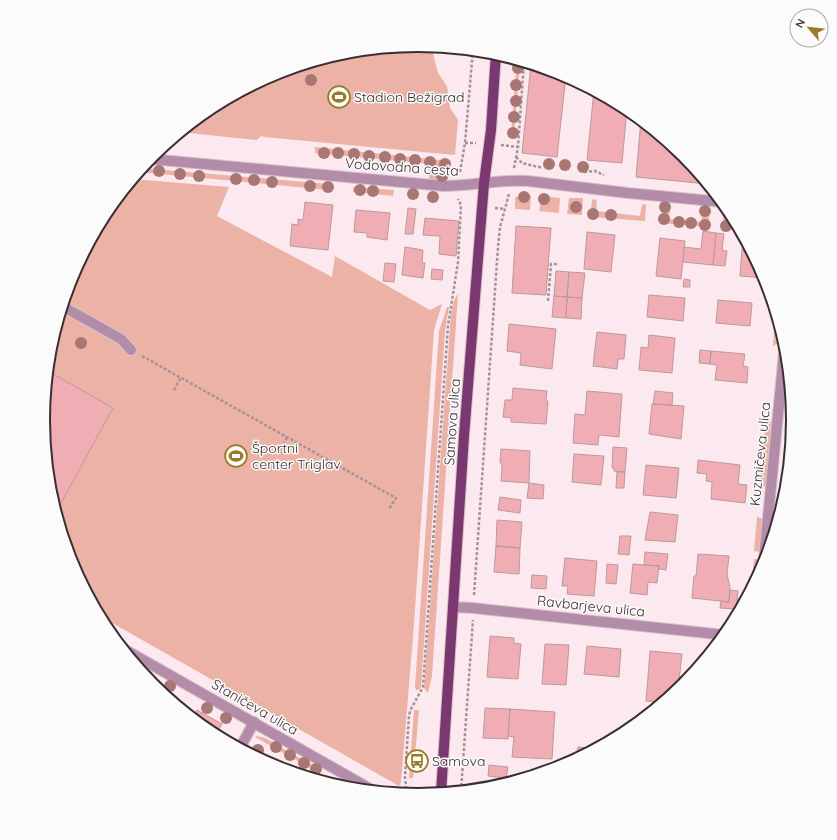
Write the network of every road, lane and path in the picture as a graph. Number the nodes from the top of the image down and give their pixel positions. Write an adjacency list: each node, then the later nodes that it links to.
1 (472, 56): 4 (path)
2 (496, 60): 15 (main road, Samova ulica)
3 (524, 67): 7 (path)
4 (465, 142): 5 (path); 14 (path)
5 (470, 143)
6 (510, 146): 7 (path)
7 (518, 147): 8 (path)
8 (516, 156): 10 (path); 11 (path)
9 (157, 160): 15 (street, Vodovodna cesta)
10 (515, 164)
11 (540, 166)
12 (591, 171): 13 (path)
13 (599, 173)
14 (459, 176)
15 (484, 183): 18 (street, Vodovodna cesta); 33 (main road, Samova ulica)
16 (509, 195): 20 (path)
17 (457, 196): 41 (path, Samova ulica)
18 (715, 201)
19 (499, 209): 20 (path)
20 (505, 209): 32 (path)
21 (559, 264): 22 (path)
22 (548, 301)
23 (68, 309): 24 (street)
24 (131, 350): 26 (path)
25 (783, 364): 31 (street, Kuzmičeva ulica)
26 (181, 377): 27 (path); 28 (path)
27 (174, 390)
28 (288, 437): 29 (path); 30 (path)
29 (281, 449)
30 (389, 509)
31 (765, 543)
32 (475, 593)
33 (453, 607): 35 (street, Ravbarjeva ulica); 42 (main road, Samova ulica)
34 (473, 624): 40 (path)
35 (718, 634)
36 (135, 655): 37 (street, Staničeva ulica)
37 (254, 722): 38 (street); 39 (street, Staničeva ulica)
38 (243, 743)
39 (361, 783)
40 (461, 786)
41 (406, 788)
42 (441, 788)

